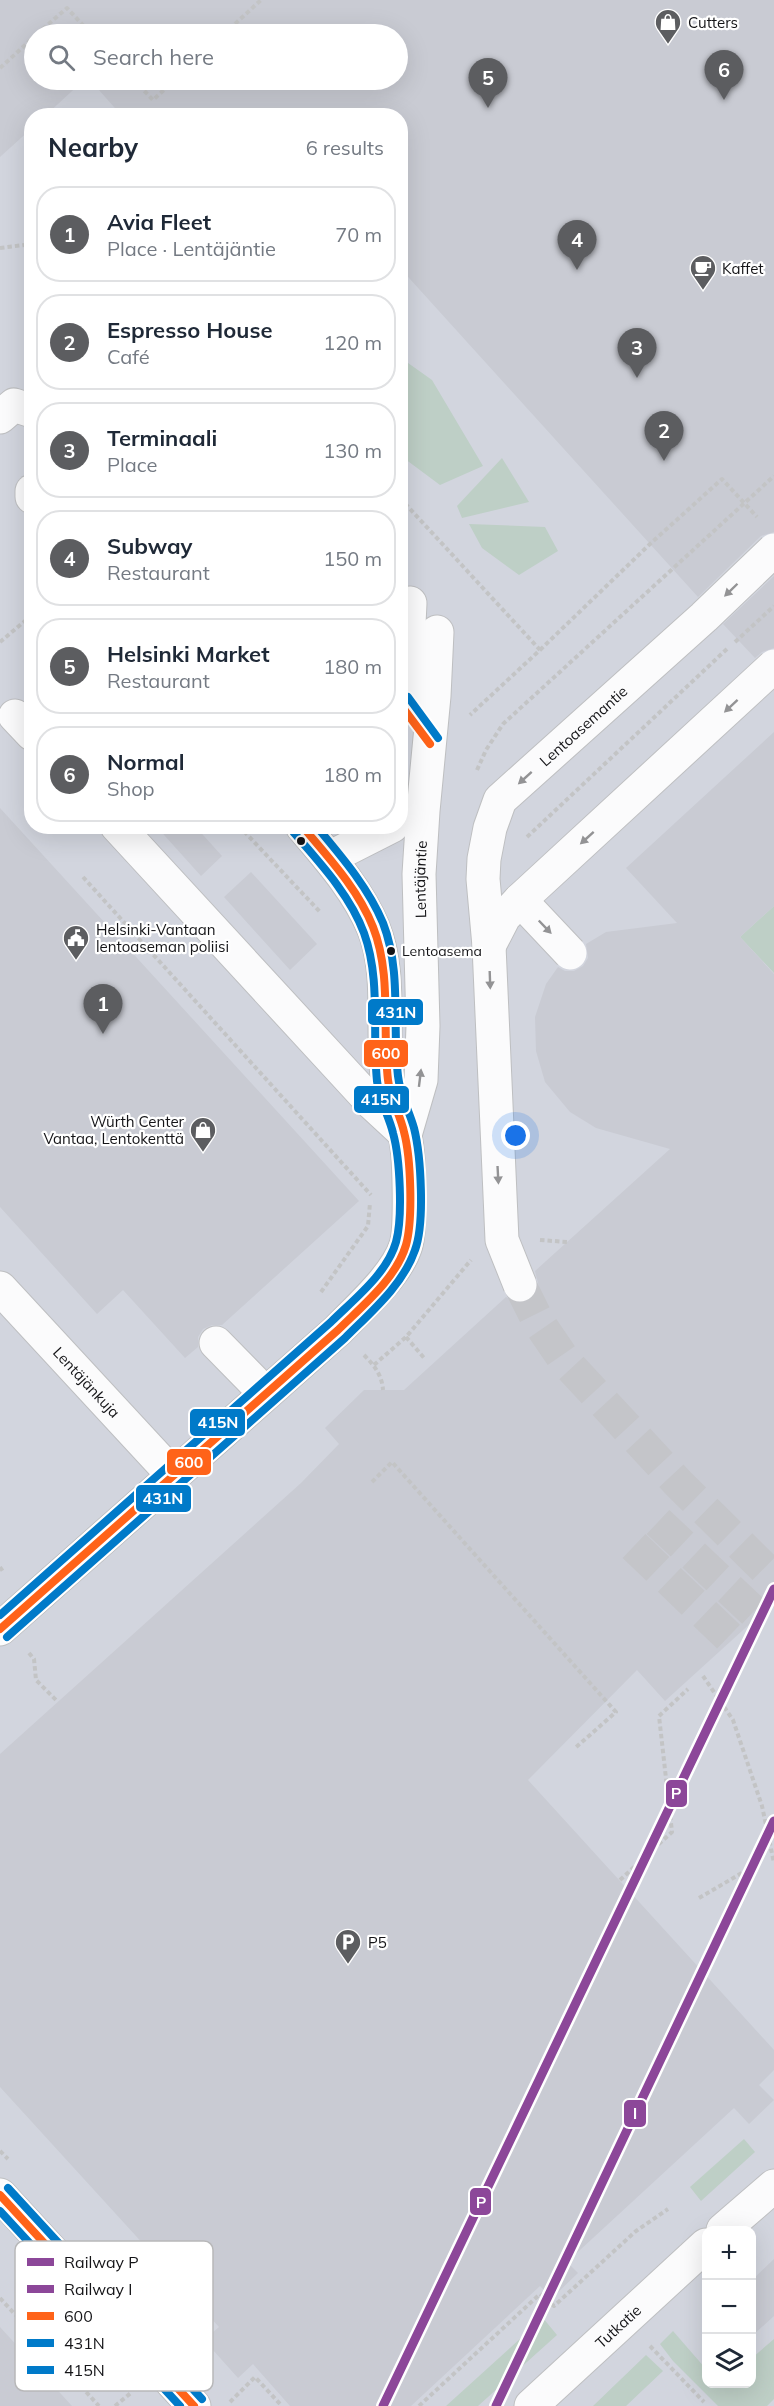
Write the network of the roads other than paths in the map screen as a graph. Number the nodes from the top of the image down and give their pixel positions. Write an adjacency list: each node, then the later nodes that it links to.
1 (774, 550): 13 (street, Lentoasemantie, one-way to 13, bridge)
2 (410, 603): 3 (street)
3 (408, 632)
4 (437, 632): 7 (street, Lentäjäntie)
5 (774, 666): 14 (street, Lentoasemantie, one-way to 14, bridge)
6 (408, 712): 7 (street)
7 (430, 744): 8 (street, Lentäjäntie)
8 (412, 817): 17 (street, Lentäjäntie, one-way to 8)
9 (124, 834): 17 (street)
10 (309, 834): 12 (street, Lentäjäntie)
11 (376, 834): 12 (street)
12 (329, 858): 17 (street, Lentäjäntie)
13 (483, 879): 14 (street); 15 (street, Lentoasemantie, bridge)
14 (520, 900): 15 (street, Lentoasemantie, bridge); 16 (street, one-way to 16, bridge)
15 (489, 946): 18 (street, Lentoasemantie, one-way to 18, bridge)
16 (570, 954)
17 (405, 1134): 21 (street, Lentäjäntie)
18 (520, 1285)
19 (0, 1288): 22 (street, Lentäjänkuja)
20 (216, 1343): 21 (street)
21 (265, 1393): 22 (street, Lentäjäntie)
22 (174, 1476): 23 (street, Lentäjäntie)
23 (2, 1627)
24 (774, 2186): 26 (street)
25 (0, 2195): 27 (street)
26 (728, 2226)
27 (42, 2241)
28 (702, 2249): 31 (street, Tutkatie)
29 (180, 2391): 30 (street)
30 (194, 2406)
31 (531, 2406)

